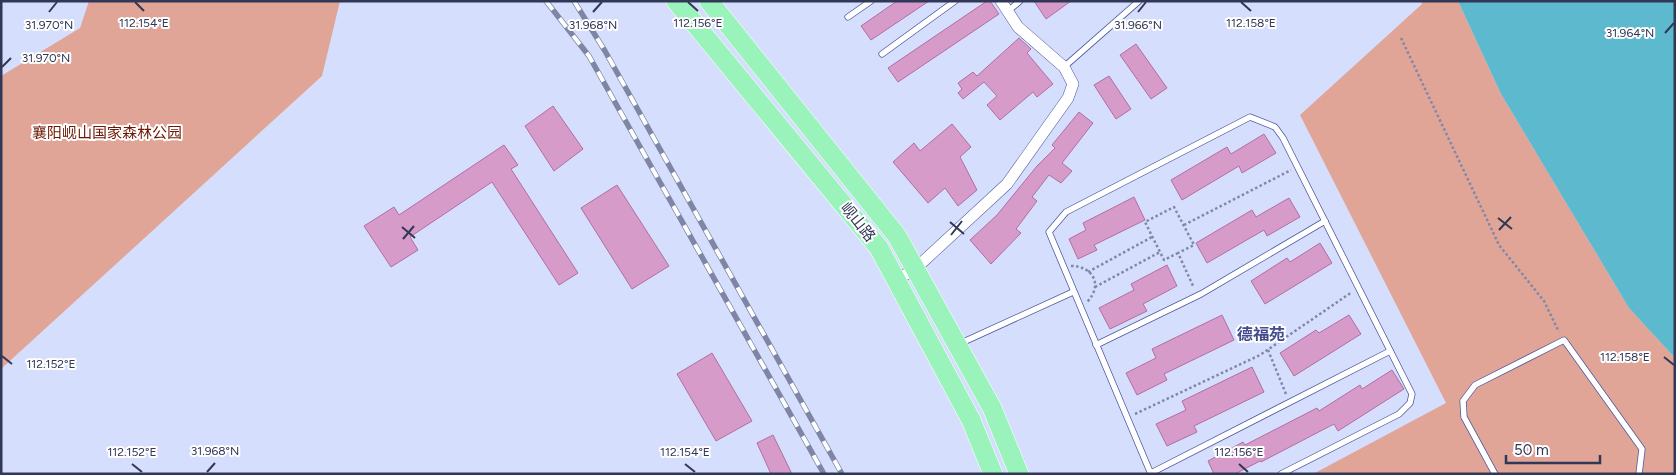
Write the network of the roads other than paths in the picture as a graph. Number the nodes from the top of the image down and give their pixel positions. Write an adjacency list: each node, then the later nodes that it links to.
1 (676, 1): 13 (highway, 岘山路)
2 (709, 1): 12 (highway, 岘山路)
3 (871, 1): 8 (lane)
4 (955, 1): 9 (lane)
5 (1020, 1): 7 (lane)
6 (1139, 1): 10 (lane)
7 (1004, 6): 10 (street)
8 (848, 17)
9 (882, 54)
10 (1064, 67): 12 (street)
11 (1325, 221): 14 (lane); 16 (lane); 17 (lane)
12 (915, 269): 13 (street); 15 (highway, 岘山路)
13 (896, 280): 18 (highway, 岘山路)
14 (1073, 292): 15 (lane); 16 (lane)
15 (957, 345): 19 (highway, 岘山路)
16 (1096, 345): 20 (lane)
17 (1390, 351): 20 (lane); 21 (lane)
18 (993, 474)
19 (1019, 474)
20 (1151, 474)
21 (1281, 474)
22 (1495, 474): 23 (lane)
23 (1639, 474)

